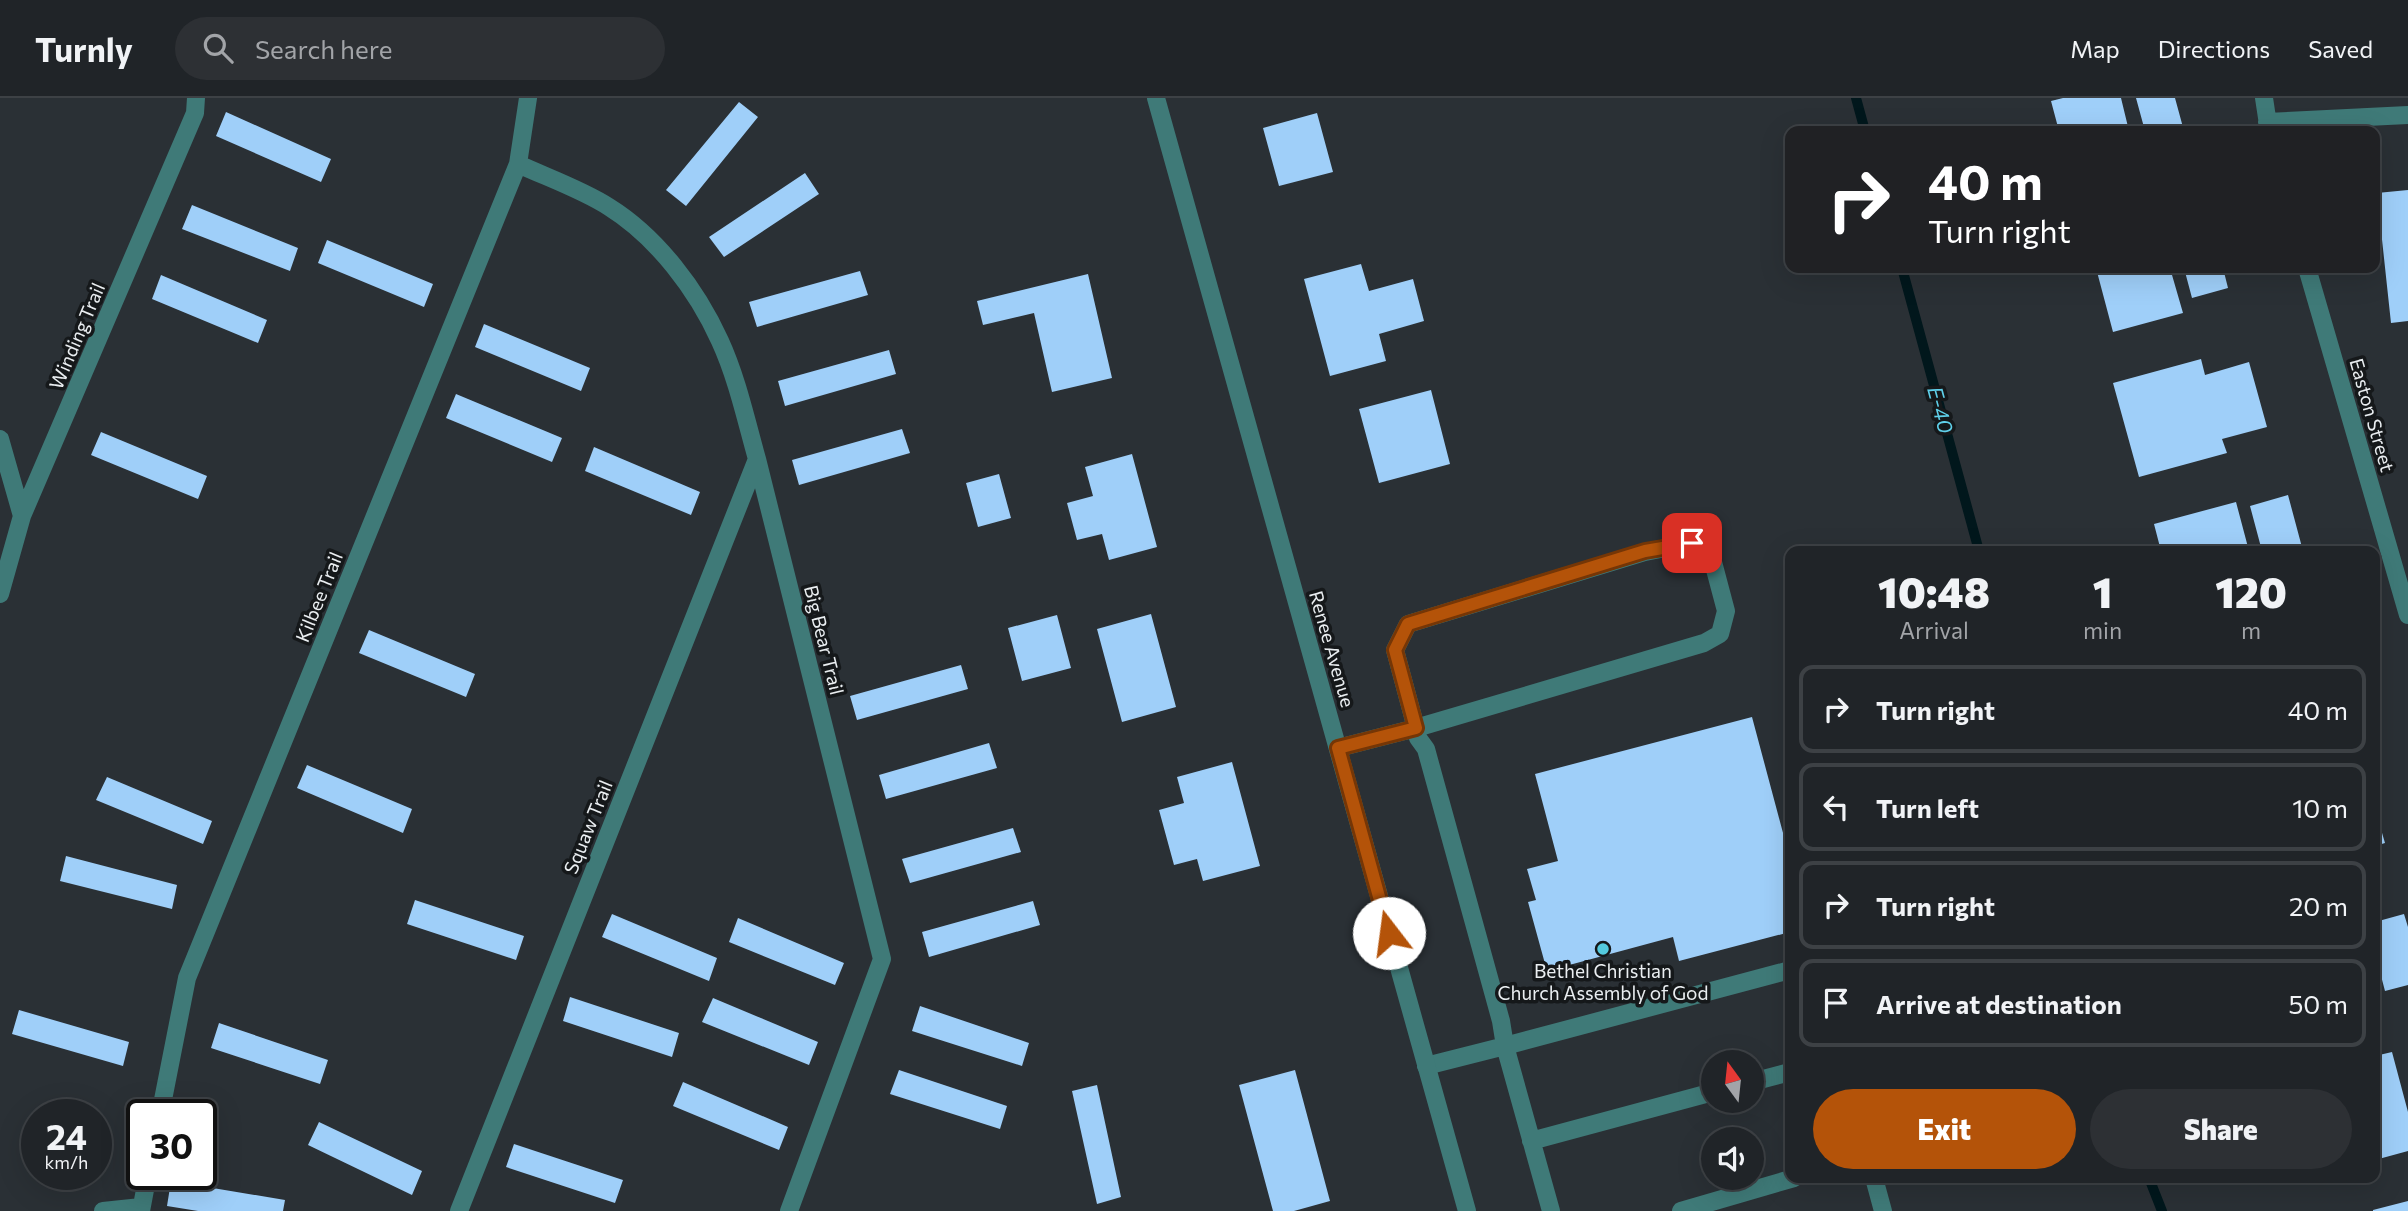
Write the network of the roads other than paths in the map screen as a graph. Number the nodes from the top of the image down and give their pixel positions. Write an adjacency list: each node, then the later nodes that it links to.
1 (196, 98): 11 (street, Winding Trail)
2 (528, 98): 7 (street, Kilbee Trail)
3 (1156, 98): 15 (street, Renee Avenue)
4 (2264, 98): 6 (street)
5 (2408, 115): 6 (street)
6 (2268, 126)
7 (517, 164): 10 (street, Big Bear Trail); 22 (street, Kilbee Trail)
8 (2308, 273): 13 (street, Easton Street)
9 (0, 439): 11 (street)
10 (757, 458): 29 (street, Squaw Trail); 30 (street, Big Bear Trail)
11 (22, 516): 12 (street, Winding Trail)
12 (0, 593)
13 (2408, 615)
14 (1416, 728): 14 (street); 15 (street); 17 (street)
15 (1338, 748): 18 (street, Renee Avenue)
16 (1785, 971): 17 (street)
17 (1505, 1046): 18 (street); 23 (street)
18 (1426, 1066): 31 (street, Renee Avenue)
19 (1785, 1073): 20 (street)
20 (1764, 1079)
21 (1701, 1095): 23 (street)
22 (163, 1099)
23 (1531, 1141): 32 (street)
24 (1785, 1181): 33 (street)
25 (1875, 1183): 34 (street)
26 (145, 1190): 27 (street)
27 (141, 1209): 28 (street)
28 (103, 1211)
29 (459, 1211)
30 (789, 1211)
31 (1467, 1211)
32 (1550, 1211)
33 (1681, 1211)
34 (1883, 1211)

